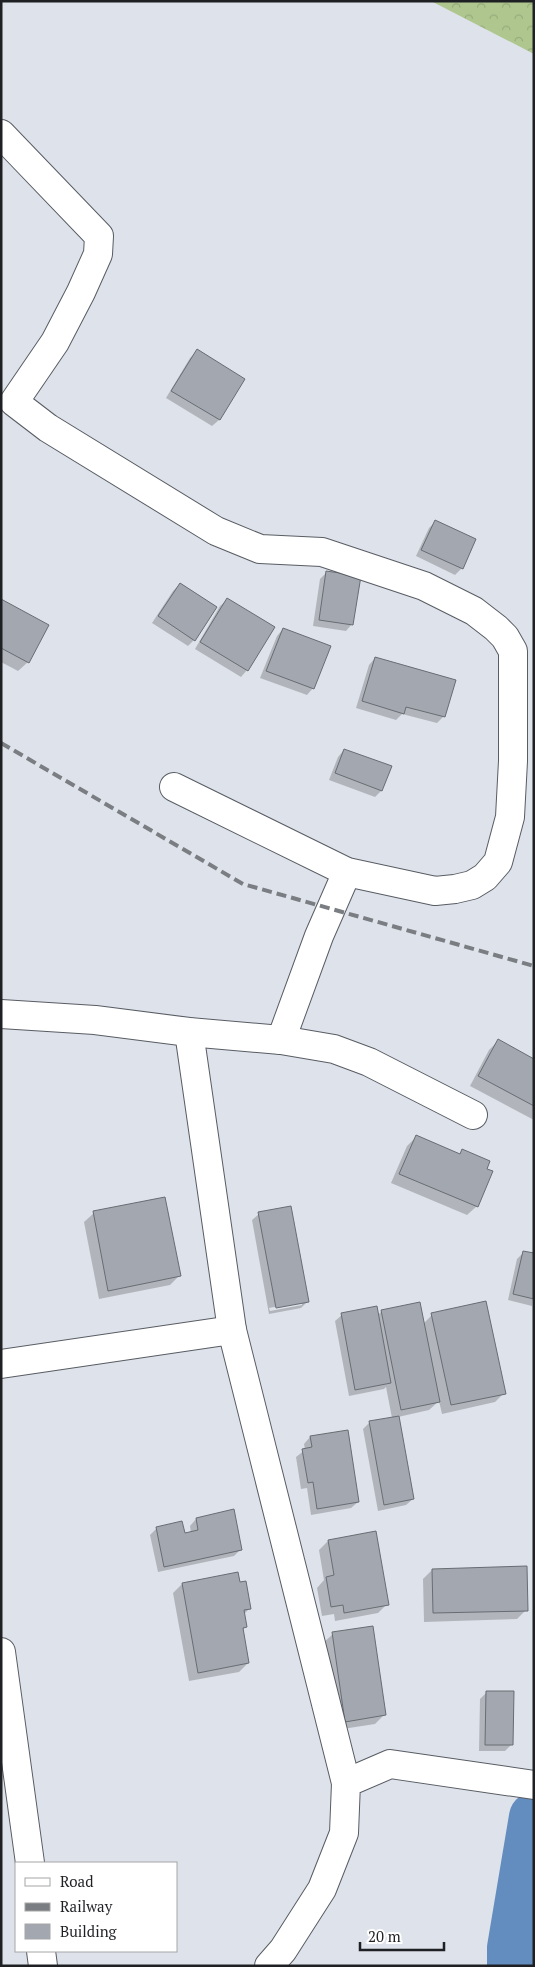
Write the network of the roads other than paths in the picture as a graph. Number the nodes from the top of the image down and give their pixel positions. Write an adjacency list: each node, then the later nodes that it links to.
1 (1, 134): 2 (street)
2 (8, 410): 4 (street)
3 (174, 787): 4 (street)
4 (347, 872): 7 (street)
5 (1, 1014): 6 (street)
6 (188, 1032): 7 (street); 9 (street)
7 (281, 1040): 8 (street)
8 (473, 1116)
9 (232, 1330): 10 (street); 12 (street)
10 (1, 1364)
11 (1, 1652): 14 (street)
12 (346, 1784): 13 (street); 17 (street)
13 (534, 1784)
14 (30, 1862)
15 (41, 1952): 16 (street)
16 (43, 1966)
17 (269, 1966)

